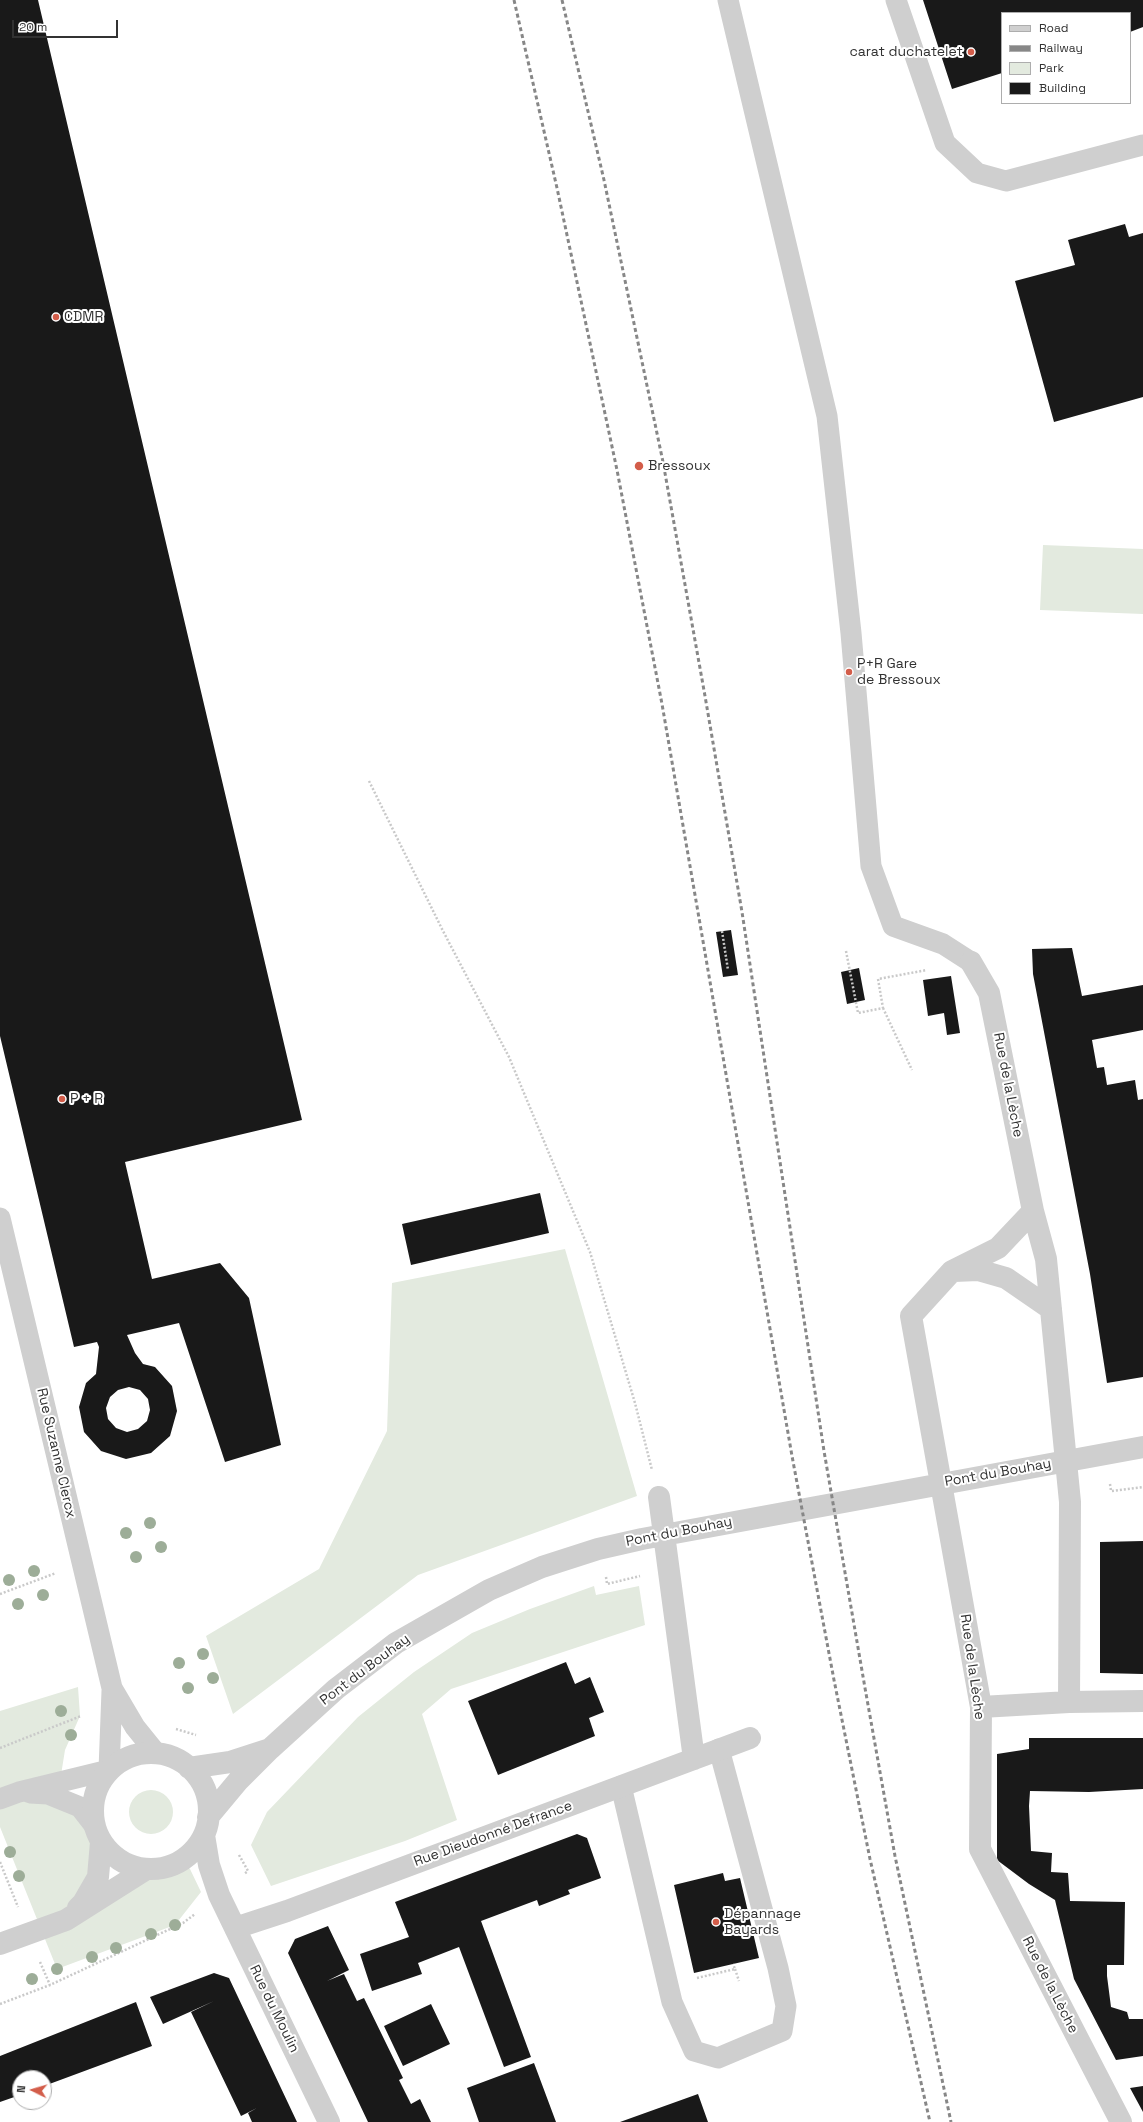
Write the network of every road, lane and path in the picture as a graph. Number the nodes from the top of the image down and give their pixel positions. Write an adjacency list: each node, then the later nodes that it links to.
1 (728, 0): 7 (lane)
2 (896, 0): 3 (lane)
3 (1143, 145)
4 (369, 781): 18 (path)
5 (722, 931): 8 (path)
6 (846, 951): 9 (path)
7 (971, 962): 9 (path); 11 (street, Rue de la Lèche)
8 (728, 970)
9 (883, 1008): 10 (path)
10 (912, 1070)
11 (1033, 1212): 13 (street, Rue de la Lèche); 14 (street, Rue de la Lèche)
12 (0, 1218): 19 (lane, Rue Suzanne Clercx)
13 (952, 1271): 14 (street); 26 (street, Rue de la Lèche)
14 (1051, 1308): 25 (street, Rue de la Lèche)
15 (1143, 1447): 31 (street, Pont du Bouhay)
16 (1109, 1478): 17 (path)
17 (1143, 1487)
18 (659, 1497): 34 (street)
19 (82, 1562): 22 (path); 23 (lane, Rue Suzanne Clercx)
20 (605, 1572): 21 (path)
21 (642, 1576)
22 (0, 1594)
23 (112, 1688): 30 (path); 33 (lane, Rue Suzanne Clercx); 36 (lane, Rue Suzanne Clercx)
24 (1143, 1701): 25 (street)
25 (1069, 1702): 26 (street)
26 (981, 1707): 54 (street, Rue de la Lèche)
27 (171, 1728): 28 (path)
28 (201, 1735)
29 (750, 1738): 32 (street, Rue Dieudonné Defrance)
30 (0, 1748)
31 (270, 1749): 35 (street, Pont du Bouhay); 39 (street, Pont du Bouhay)
32 (719, 1749): 34 (street, Rue Dieudonné Defrance); 50 (lane)
33 (156, 1753): 35 (street); 36 (street)
34 (694, 1759): 37 (street, Rue Dieudonné Defrance)
35 (189, 1768): 39 (street)
36 (109, 1770): 38 (lane); 40 (street)
37 (620, 1786): 46 (street, Rue Dieudonné Defrance); 50 (lane)
38 (10, 1796): 40 (lane)
39 (206, 1826): 42 (street); 44 (street, Rue du Moulin)
40 (97, 1833): 43 (street); 45 (street)
41 (236, 1849): 44 (path)
42 (180, 1861): 43 (street); 44 (street, Rue du Moulin)
43 (145, 1870): 45 (street)
44 (219, 1895): 46 (street, Rue du Moulin); 52 (path)
45 (66, 1920): 47 (street)
46 (235, 1928): 53 (street, Rue du Moulin)
47 (0, 1944)
48 (733, 1964): 49 (path)
49 (735, 1969): 50 (path); 51 (path)
50 (667, 1978)
51 (739, 1981)
52 (0, 2004)
53 (329, 2122)
54 (1121, 2122)

